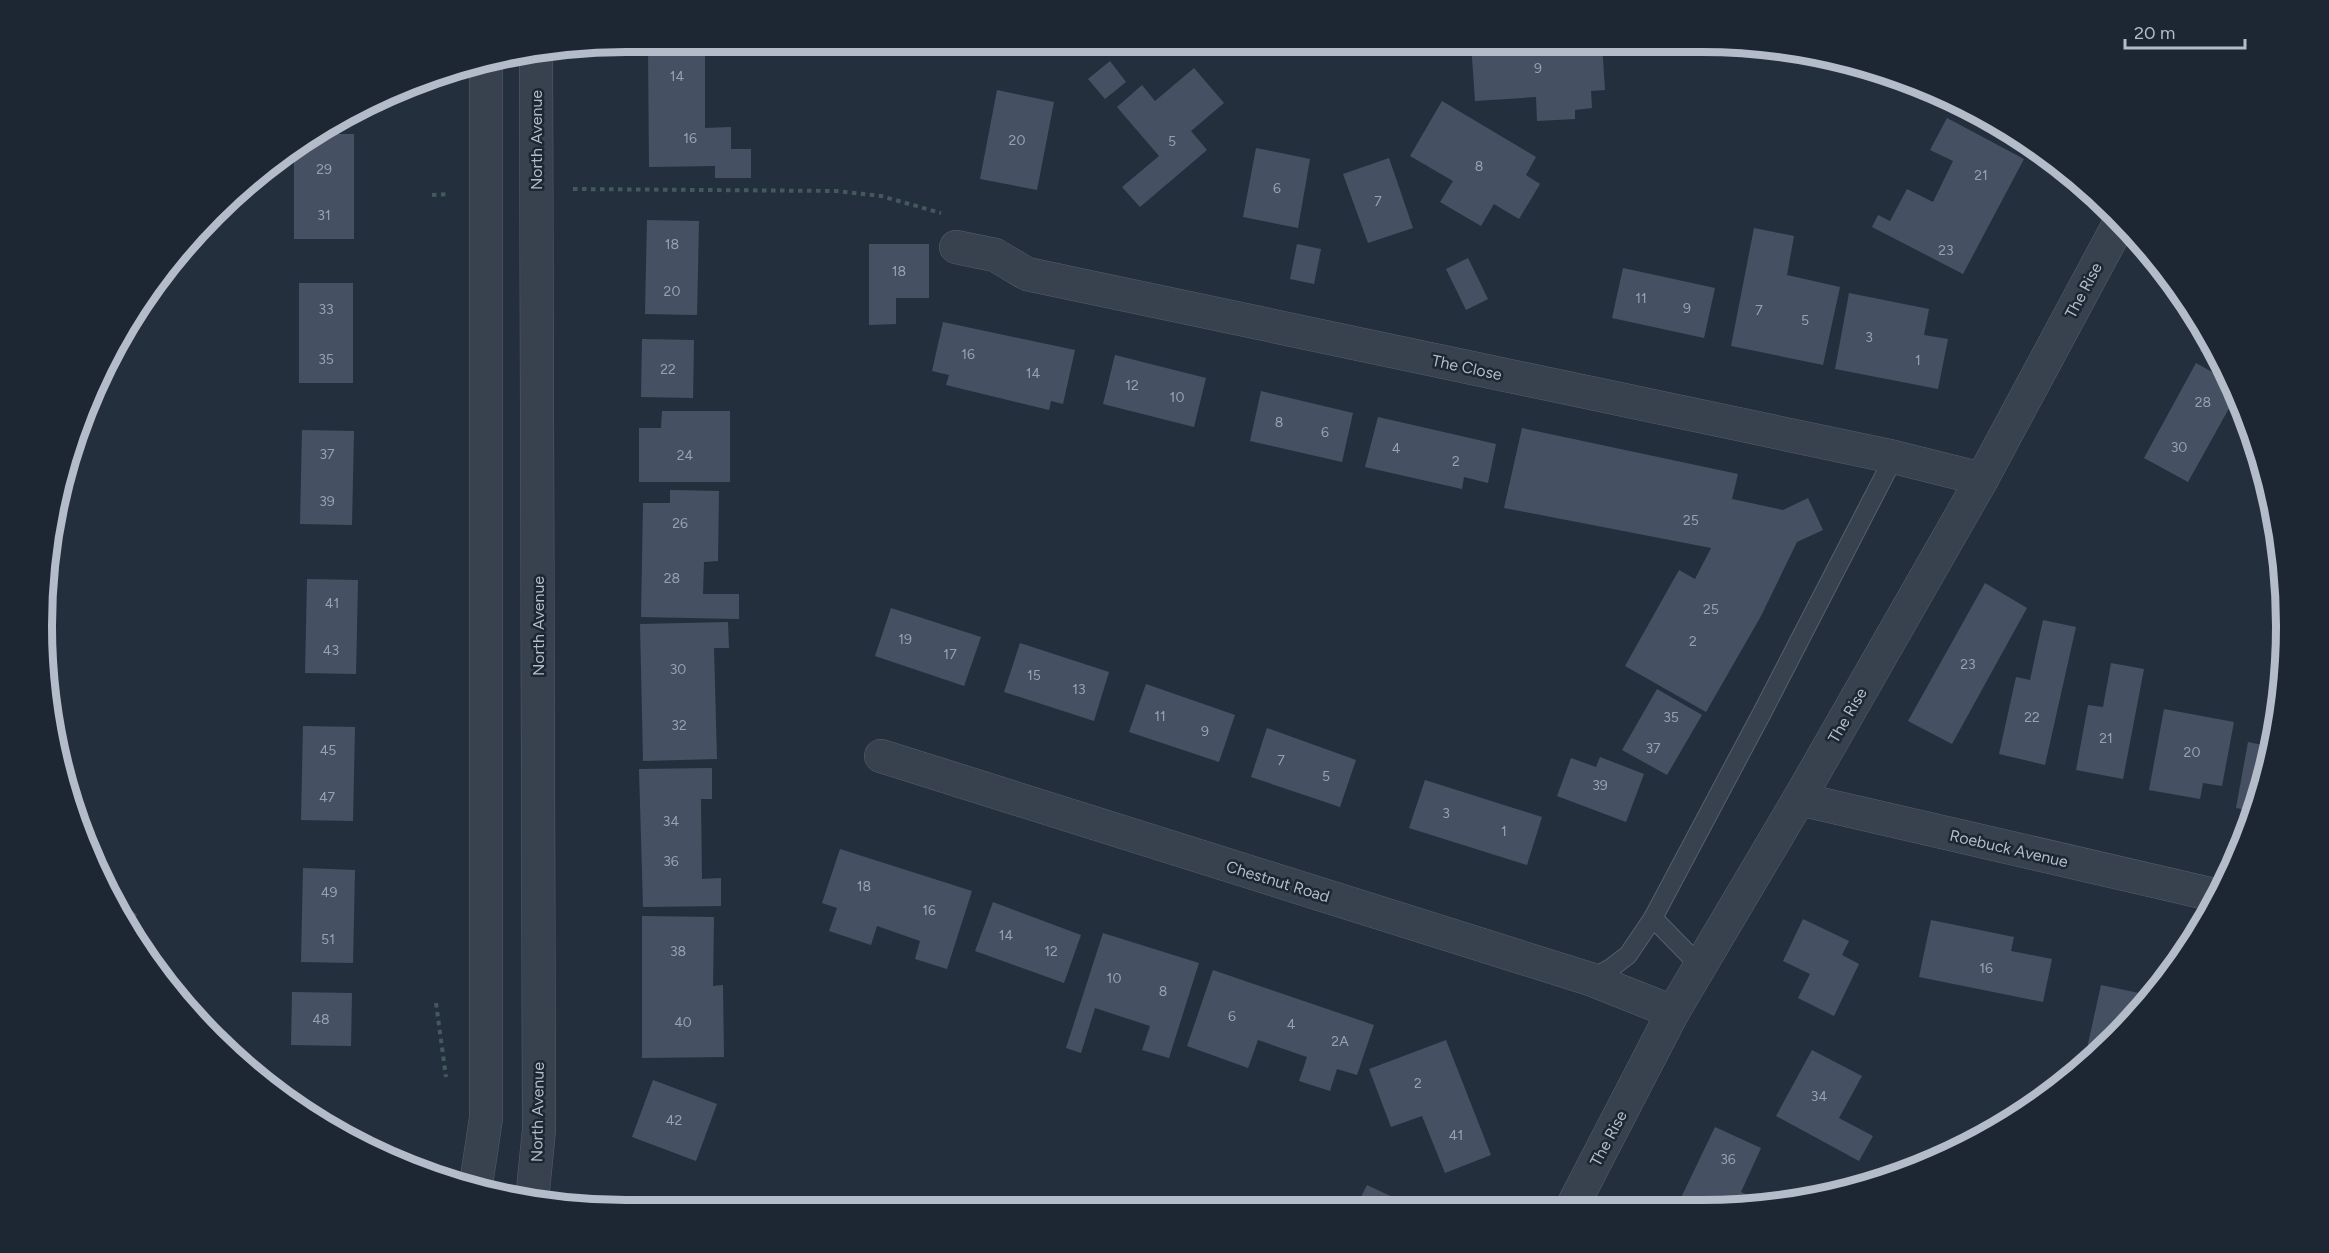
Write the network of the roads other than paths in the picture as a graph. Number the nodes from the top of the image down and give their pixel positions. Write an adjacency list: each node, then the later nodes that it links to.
1 (536, 60): 15 (street, North Avenue)
2 (486, 70): 14 (street)
3 (2116, 229): 6 (street, The Rise)
4 (956, 247): 5 (street, The Close)
5 (1894, 457): 6 (street, The Close); 10 (lane)
6 (1982, 479): 8 (street, The Rise)
7 (880, 756): 12 (street, Chestnut Road)
8 (1799, 800): 9 (street, Roebuck Avenue); 11 (street, The Rise)
9 (2210, 894)
10 (1653, 918): 11 (lane); 12 (lane)
11 (1700, 966): 13 (street, The Rise)
12 (1590, 979): 13 (street, Chestnut Road)
13 (1673, 1012): 16 (street, The Rise)
14 (477, 1181)
15 (533, 1192)
16 (1575, 1201)

